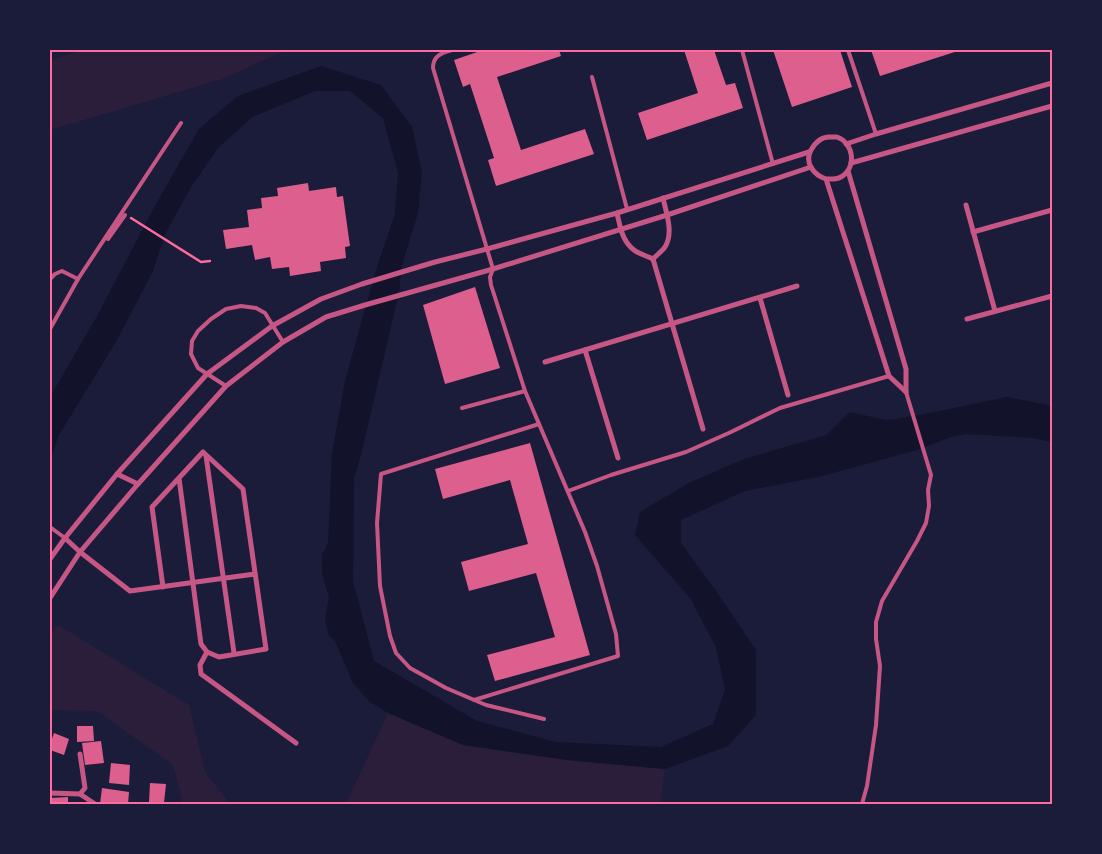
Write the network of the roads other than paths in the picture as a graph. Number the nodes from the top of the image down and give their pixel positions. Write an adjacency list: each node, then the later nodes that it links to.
1 (452, 50): 25 (lane)
2 (742, 50): 12 (lane)
3 (848, 50): 8 (lane)
4 (592, 77): 18 (lane)
5 (1052, 83): 8 (street)
6 (1052, 106): 11 (street)
7 (181, 123): 29 (lane)
8 (876, 134): 9 (street)
9 (846, 144): 10 (street); 11 (street)
10 (809, 152): 12 (street); 13 (street)
11 (852, 163): 14 (street)
12 (773, 164): 16 (street)
13 (811, 168): 15 (street); 22 (street)
14 (848, 171): 15 (street); 45 (street)
15 (826, 180): 42 (street)
16 (663, 198): 18 (street); 22 (street)
17 (966, 205): 24 (street)
18 (627, 209): 20 (street)
19 (1052, 210): 24 (street)
20 (617, 213): 23 (street); 25 (street)
21 (125, 215): 29 (lane)
22 (667, 215): 23 (street); 26 (street)
23 (621, 229): 26 (street); 27 (street)
24 (973, 232): 33 (street)
25 (487, 249): 27 (lane); 36 (street)
26 (653, 259): 35 (street)
27 (493, 269): 38 (street); 44 (lane)
28 (50, 279): 29 (lane)
29 (78, 279): 37 (lane)
30 (797, 286): 32 (street)
31 (1052, 296): 33 (street)
32 (760, 298): 35 (street); 46 (street)
33 (995, 311): 34 (street)
34 (967, 319)
35 (672, 324): 39 (street); 49 (street)
36 (272, 326): 38 (lane); 41 (street); 41 (lane)
37 (50, 329)
38 (283, 342): 43 (street)
39 (586, 350): 40 (street); 51 (street)
40 (544, 362)
41 (207, 374): 43 (lane); 52 (street)
42 (889, 376): 45 (street); 55 (lane)
43 (226, 386): 54 (street)
44 (525, 391): 47 (lane); 48 (lane)
45 (906, 392): 74 (lane)
46 (788, 395)
47 (462, 408)
48 (539, 424): 55 (lane); 67 (lane)
49 (703, 428)
50 (206, 455): 53 (street); 60 (street); 61 (street)
51 (618, 458)
52 (117, 474): 54 (street); 57 (street)
53 (179, 478): 62 (street); 63 (street)
54 (138, 484): 58 (street)
55 (568, 491): 67 (lane)
56 (50, 527): 57 (lane)
57 (65, 538): 58 (street); 59 (street)
58 (80, 552): 63 (street); 64 (street)
59 (50, 560)
60 (255, 574): 61 (street); 66 (street)
61 (224, 578): 62 (street); 66 (street)
62 (193, 582): 63 (street); 65 (street)
63 (163, 587)
64 (50, 598)
65 (207, 652): 66 (street); 69 (street)
66 (234, 653)
67 (474, 700): 68 (lane)
68 (544, 719)
69 (296, 743)
70 (80, 754): 72 (street)
71 (50, 793): 72 (street)
72 (80, 794): 73 (street)
73 (95, 804)
74 (862, 804)

